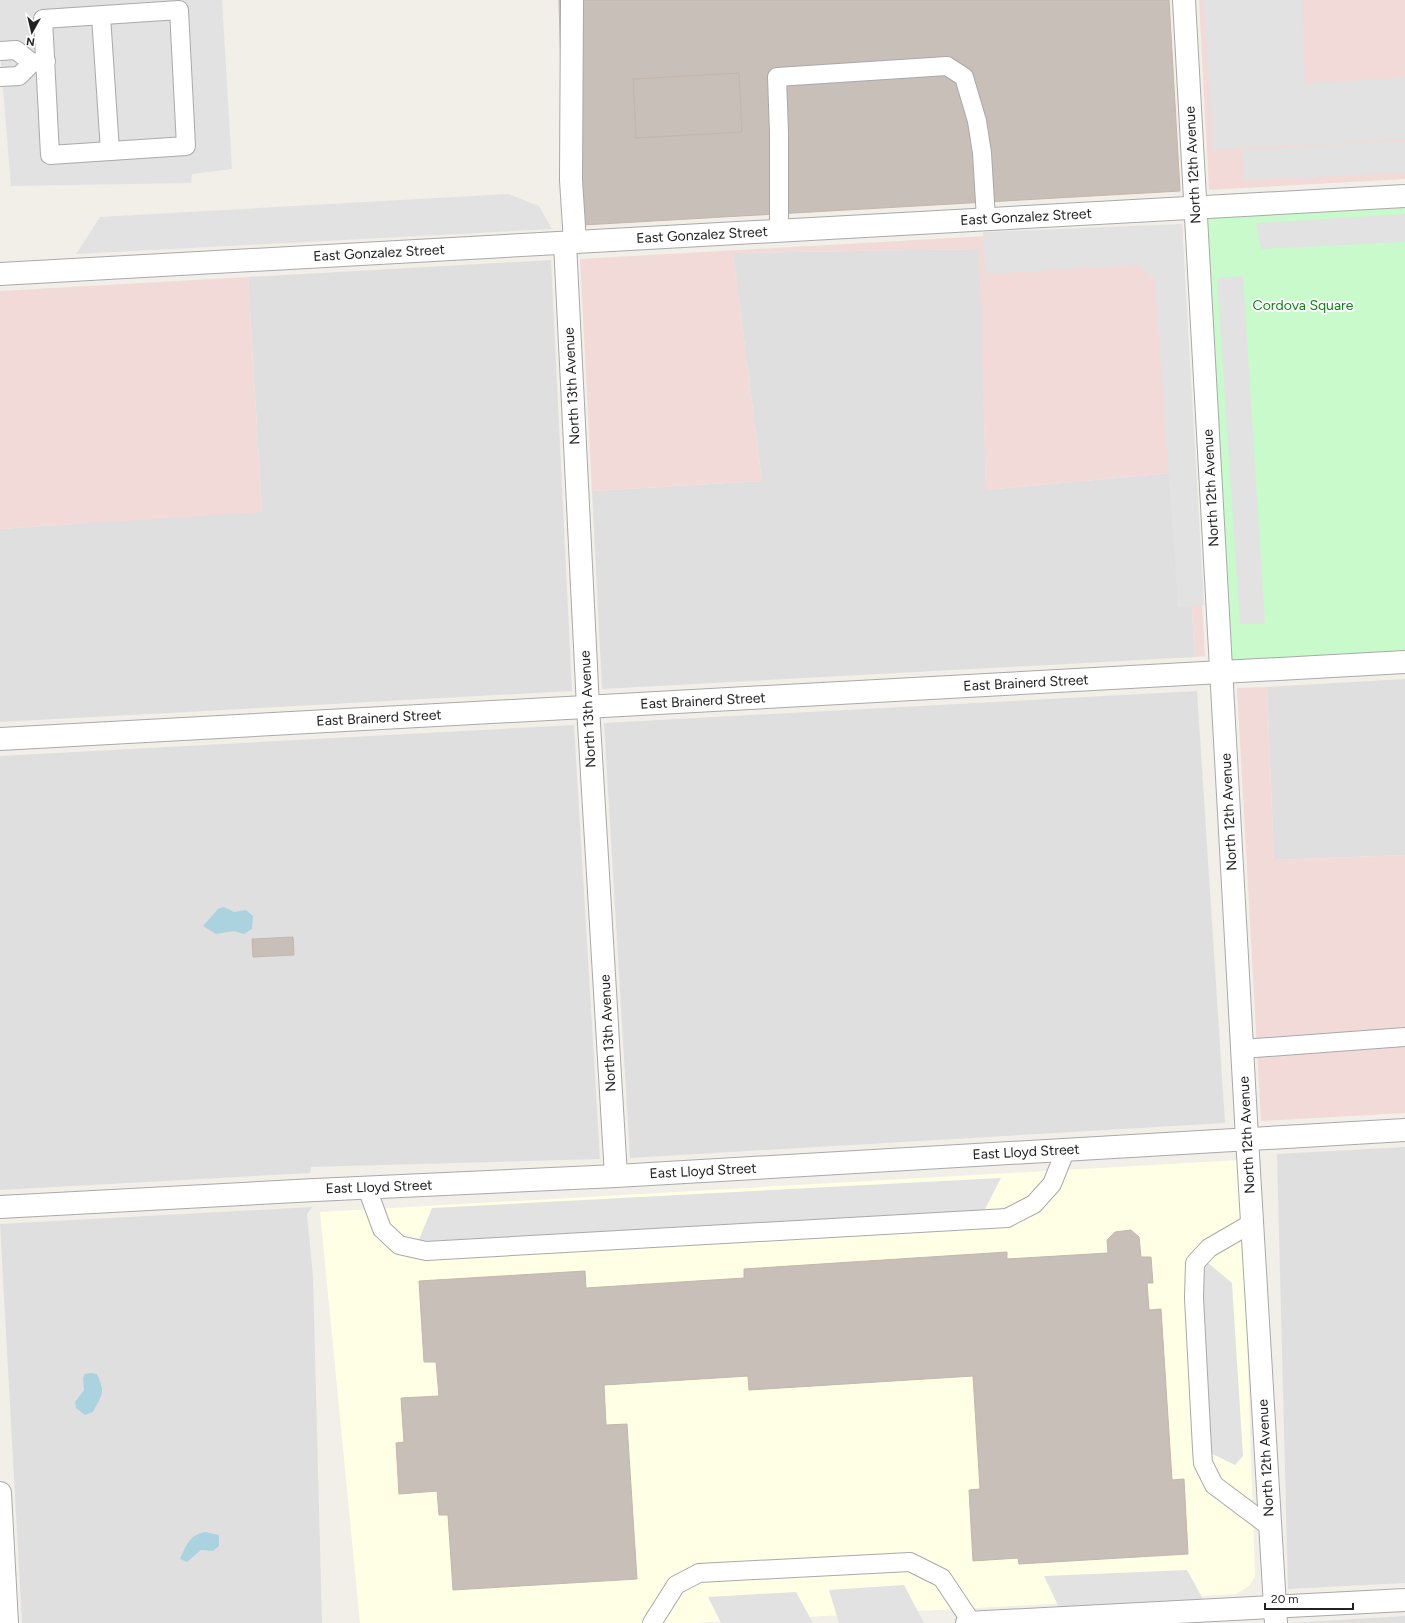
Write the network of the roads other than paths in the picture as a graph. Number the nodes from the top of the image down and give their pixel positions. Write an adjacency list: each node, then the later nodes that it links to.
1 (572, 0): 12 (street, North 13th Avenue)
2 (1184, 0): 9 (street, North 12th Avenue)
3 (101, 16): 5 (lane); 7 (lane); 7 (lane)
4 (0, 52): 5 (lane)
5 (39, 62): 6 (lane); 7 (lane)
6 (0, 77)
7 (110, 151)
8 (1405, 196): 9 (street, East Gonzalez Street)
9 (1196, 208): 10 (street, East Gonzalez Street); 15 (street, North 12th Avenue)
10 (986, 219): 11 (street, East Gonzalez Street); 11 (lane)
11 (778, 231): 12 (street, East Gonzalez Street)
12 (570, 242): 13 (street, East Gonzalez Street); 16 (street, North 13th Avenue)
13 (0, 274)
14 (1405, 662): 15 (street, East Brainerd Street)
15 (1221, 672): 16 (street, East Brainerd Street); 19 (street, North 12th Avenue)
16 (588, 707): 17 (street, East Brainerd Street); 23 (street, North 13th Avenue)
17 (0, 739)
18 (1405, 1037): 19 (lane)
19 (1242, 1048): 21 (street, North 12th Avenue)
20 (1405, 1130): 21 (street, East Lloyd Street)
21 (1247, 1138): 22 (street, East Lloyd Street); 26 (street, North 12th Avenue)
22 (1066, 1149): 23 (street, East Lloyd Street); 24 (lane)
23 (616, 1176): 24 (street, East Lloyd Street)
24 (367, 1188): 25 (street, East Lloyd Street)
25 (0, 1207)
26 (1252, 1223): 28 (street, North 12th Avenue); 28 (lane)
27 (0, 1493): 31 (street)
28 (1270, 1527): 30 (street, North 12th Avenue)
29 (1405, 1600): 30 (street)
30 (1275, 1615): 34 (street)
31 (7, 1623)
32 (652, 1623): 34 (lane)
33 (967, 1623): 34 (street)
34 (972, 1623)

